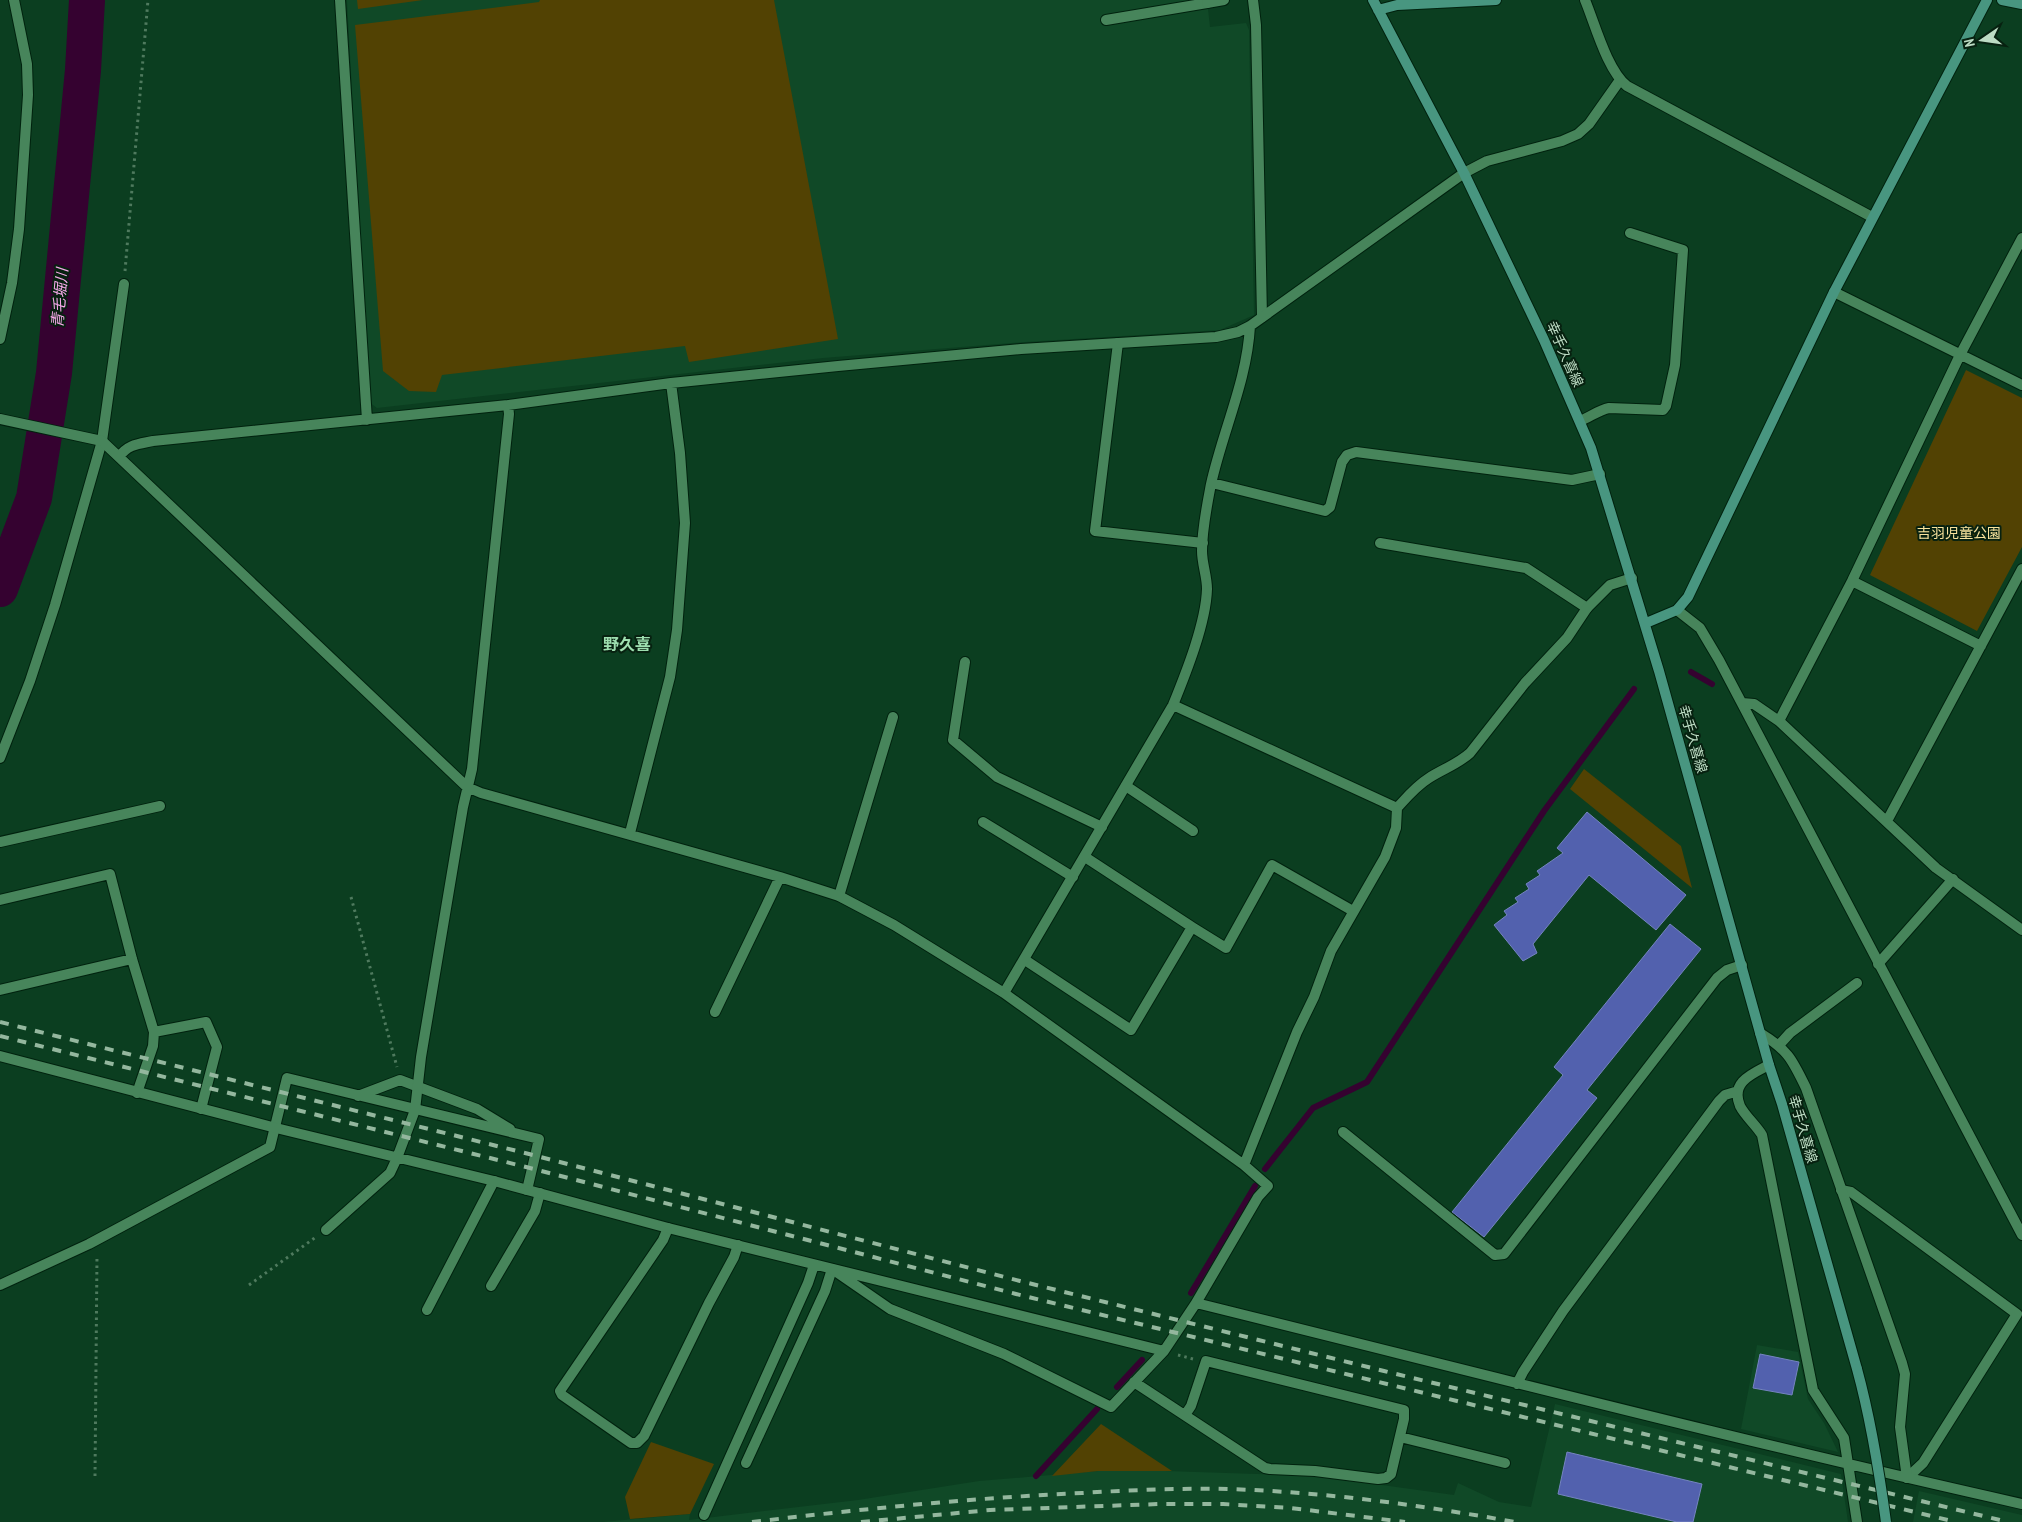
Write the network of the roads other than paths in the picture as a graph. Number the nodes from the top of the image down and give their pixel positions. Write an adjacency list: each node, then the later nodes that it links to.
1 (14, 0): 20 (street)
2 (340, 0): 30 (street)
3 (1224, 0): 12 (street)
4 (1253, 0): 21 (street)
5 (1373, 0): 11 (main road, 幸手久喜線)
6 (1496, 0): 11 (main road)
7 (1585, 0): 13 (street)
8 (1987, 0): 15 (main road)
9 (2002, 0): 10 (main road)
10 (2022, 4)
11 (1378, 10): 14 (main road, 幸手久喜線)
12 (1106, 20)
13 (1620, 80): 14 (street); 15 (street)
14 (1464, 173): 21 (street); 31 (main road, 幸手久喜線)
15 (1872, 217): 19 (main road)
16 (1630, 233): 31 (street)
17 (2022, 238): 25 (street)
18 (124, 284): 32 (street)
19 (1834, 292): 25 (street); 42 (main road)
20 (4, 297): 23 (street)
21 (1262, 318): 22 (street)
22 (1250, 326): 24 (street); 35 (street)
23 (0, 339)
24 (1118, 343): 26 (street); 37 (street)
25 (1960, 355): 27 (street); 40 (street)
26 (671, 383): 28 (street); 59 (street)
27 (2022, 385)
28 (508, 405): 30 (street); 52 (street)
29 (0, 419): 32 (street)
30 (367, 420): 33 (street)
31 (1580, 421): 34 (main road, 幸手久喜線)
32 (98, 440): 33 (street); 50 (street)
33 (119, 456): 52 (street)
34 (1600, 474): 35 (street); 39 (main road, 幸手久喜線)
35 (1212, 483): 37 (street)
36 (1380, 543): 41 (street)
37 (1203, 544): 47 (street)
38 (2022, 569): 44 (street)
39 (1632, 578): 41 (street); 43 (main road, 幸手久喜線)
40 (1852, 581): 44 (street); 49 (street)
41 (1588, 608): 54 (street)
42 (1677, 610): 43 (main road); 46 (street)
43 (1646, 623): 73 (main road, 幸手久喜線)
44 (1981, 646): 55 (street)
45 (965, 662): 57 (street)
46 (1742, 703): 49 (street); 72 (street)
47 (1173, 705): 51 (street); 54 (street)
48 (893, 717): 65 (street)
49 (1779, 721): 55 (street)
50 (0, 758)
51 (1126, 786): 57 (street); 58 (street)
52 (467, 787): 59 (street); 83 (street)
53 (160, 806): 60 (street)
54 (1397, 808): 67 (street)
55 (1887, 821): 64 (street)
56 (983, 822): 63 (street)
57 (1102, 827): 61 (street)
58 (1193, 831)
59 (630, 833): 62 (street)
60 (0, 842)
61 (1085, 857): 63 (street); 68 (street)
62 (780, 877): 65 (street); 77 (street)
63 (1073, 877): 71 (street)
64 (1954, 879): 69 (street); 72 (street)
65 (839, 896): 76 (street)
66 (0, 900): 70 (street)
67 (1353, 911): 68 (street); 93 (street)
68 (1192, 927): 71 (street)
69 (2022, 930)
70 (132, 959): 75 (street); 78 (street)
71 (1024, 960): 76 (street)
72 (1878, 964): 100 (street)
73 (1742, 965): 79 (main road, 幸手久喜線); 90 (street)
74 (1857, 983): 80 (street)
75 (0, 990)
76 (1004, 993): 93 (street)
77 (715, 1012)
78 (154, 1032): 85 (street); 87 (street)
79 (1760, 1033): 80 (street); 82 (main road, 幸手久喜線)
80 (1779, 1045): 96 (street)
81 (0, 1056): 85 (street)
82 (1769, 1065): 84 (street); 120 (main road, 幸手久喜線, bridge)
83 (419, 1087): 86 (street); 88 (street); 91 (street)
84 (1738, 1091): 110 (street); 115 (street)
85 (137, 1093): 87 (street)
86 (358, 1096): 88 (street); 89 (street)
87 (201, 1109): 89 (street)
88 (415, 1110): 91 (street); 92 (street)
89 (276, 1128): 92 (street); 104 (street)
90 (1343, 1132)
91 (517, 1133): 95 (street)
92 (397, 1158): 94 (street); 99 (street)
93 (1244, 1165): 106 (street)
94 (494, 1181): 95 (street); 107 (street)
95 (527, 1190): 97 (street)
96 (1841, 1190): 116 (street); 116 (street)
97 (540, 1193): 98 (street); 105 (street)
98 (668, 1228): 101 (street); 101 (street)
99 (326, 1230)
100 (2022, 1235)
101 (738, 1245): 102 (street)
102 (814, 1264): 103 (street); 118 (street)
103 (832, 1269): 108 (street); 109 (street); 113 (street)
104 (0, 1285)
105 (491, 1286)
106 (1196, 1303): 108 (street); 110 (street)
107 (427, 1310)
108 (1164, 1351): 109 (street)
109 (1134, 1382): 111 (street)
110 (1517, 1384): 115 (street)
111 (1185, 1415): 112 (street); 112 (street)
112 (1400, 1437): 114 (street)
113 (746, 1463)
114 (1506, 1463)
115 (1849, 1465): 116 (street); 119 (street)
116 (1907, 1478): 117 (street)
117 (2022, 1504)
118 (704, 1515)
119 (1857, 1522)
120 (1886, 1522)

